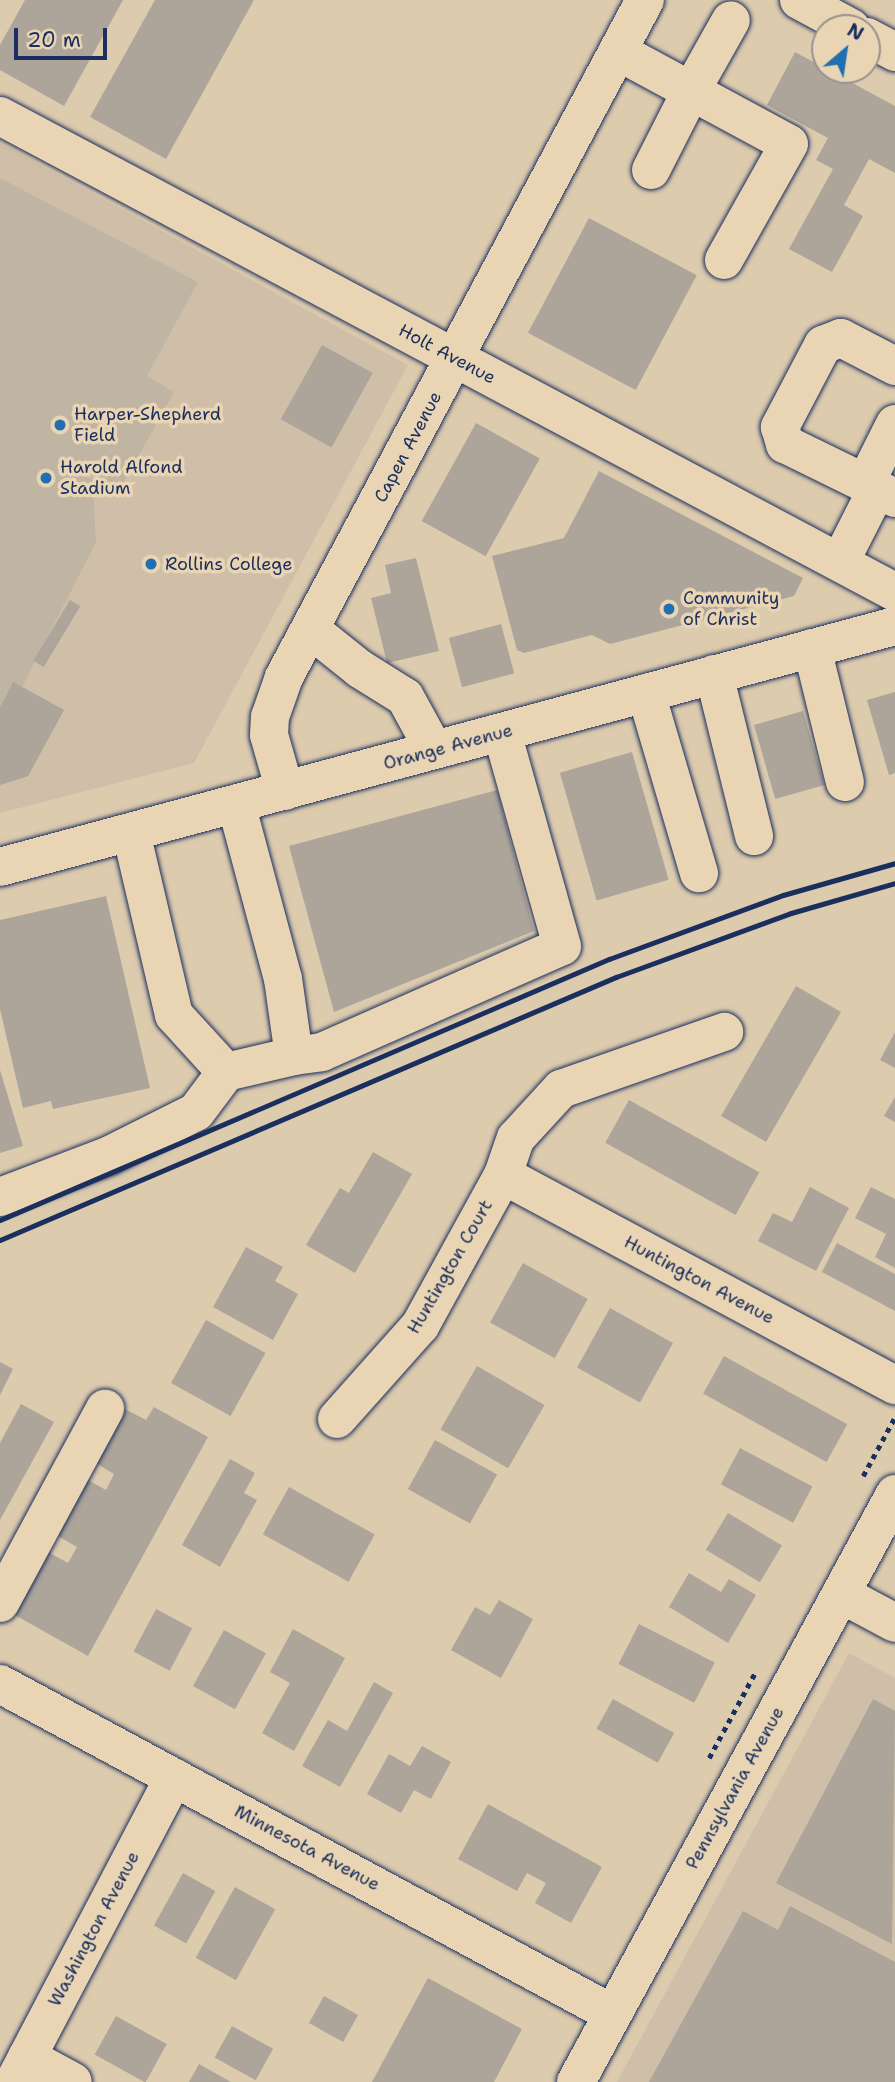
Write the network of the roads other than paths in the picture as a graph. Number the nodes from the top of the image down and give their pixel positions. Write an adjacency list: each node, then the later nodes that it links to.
1 (645, 0): 5 (street, Capen Avenue)
2 (799, 0): 3 (street)
3 (825, 14)
4 (731, 20): 6 (street)
5 (619, 52): 6 (street); 10 (street, Capen Avenue)
6 (691, 91): 8 (street); 9 (street)
7 (0, 116): 10 (street, Holt Avenue)
8 (651, 170)
9 (724, 260)
10 (456, 359): 14 (street, Holt Avenue); 17 (street, Capen Avenue)
11 (895, 366): 13 (street)
12 (895, 424): 13 (street)
13 (879, 490): 14 (street)
14 (840, 562): 15 (street, Holt Avenue)
15 (895, 592)
16 (895, 626): 18 (street, Orange Avenue)
17 (310, 629): 22 (street); 24 (street, Capen Avenue)
18 (813, 648): 19 (street, Orange Avenue); 23 (street)
19 (715, 674): 20 (street, Orange Avenue); 27 (street)
20 (646, 693): 21 (street, Orange Avenue); 29 (street)
21 (502, 732): 22 (street, Orange Avenue); 31 (street)
22 (434, 750): 24 (street, Orange Avenue)
23 (845, 782)
24 (285, 790): 25 (street, Orange Avenue)
25 (236, 804): 26 (street, Orange Avenue); 31 (street)
26 (131, 832): 28 (street, Orange Avenue); 32 (street)
27 (754, 836)
28 (0, 867)
29 (699, 873)
30 (724, 1032): 33 (street, Huntington Court)
31 (293, 1056): 32 (street)
32 (226, 1072): 34 (street)
33 (503, 1175): 35 (street, Huntington Avenue); 37 (street, Huntington Court)
34 (0, 1197)
35 (895, 1385)
36 (105, 1409): 40 (street)
37 (337, 1419)
38 (895, 1494): 39 (street, Pennsylvania Avenue)
39 (841, 1594): 41 (street); 44 (street, Pennsylvania Avenue)
40 (0, 1603)
41 (895, 1623)
42 (0, 1684): 43 (street, Minnesota Avenue)
43 (174, 1777): 44 (street, Minnesota Avenue); 45 (street, Washington Avenue)
44 (613, 2014): 47 (street, Pennsylvania Avenue)
45 (20, 2069): 46 (street)
46 (73, 2082)
47 (576, 2082)

